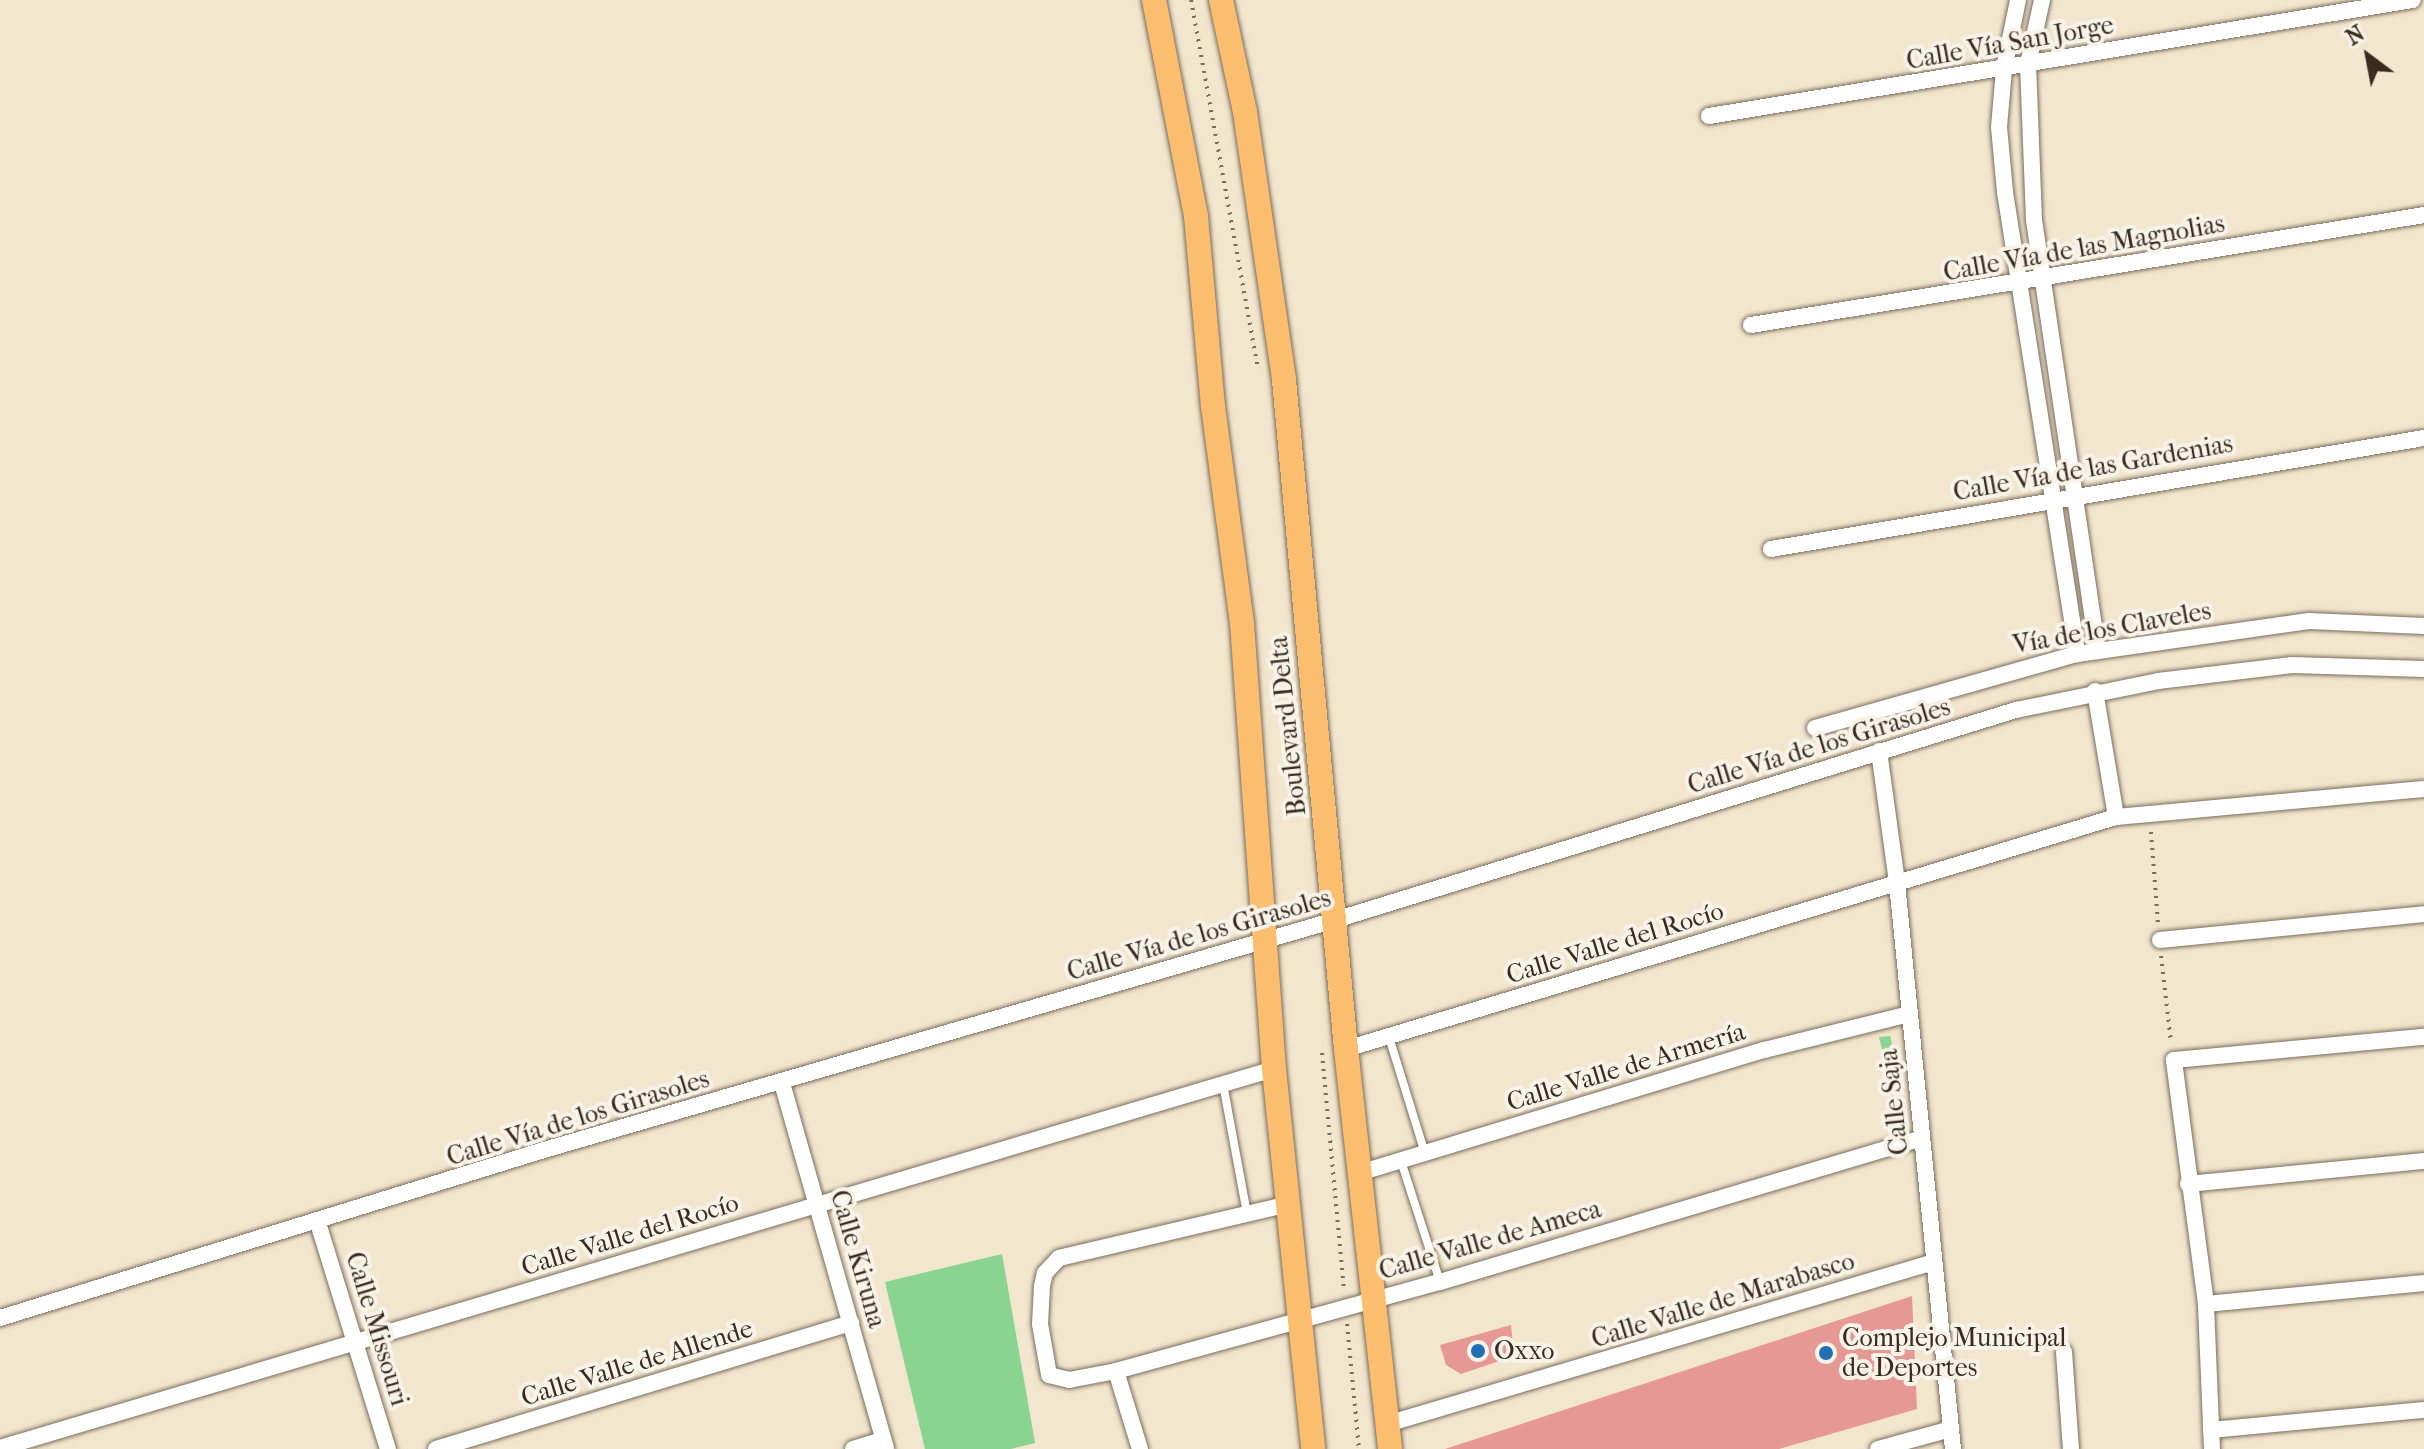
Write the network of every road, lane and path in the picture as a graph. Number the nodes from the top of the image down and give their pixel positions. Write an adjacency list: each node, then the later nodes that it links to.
1 (1154, 0): 32 (main road, Boulevard Delta)
2 (1191, 0): 14 (path)
3 (1221, 0): 30 (main road, Boulevard Delta)
4 (2018, 0): 8 (street)
5 (2042, 0): 7 (street)
6 (2413, 0): 7 (street, Calle Vía San Jorge)
7 (2028, 64): 8 (street, Calle Vía San Jorge); 11 (street)
8 (2004, 69): 9 (street, Calle Vía San Jorge); 12 (street)
9 (1709, 116)
10 (2424, 215): 11 (street, Calle Vía de las Magnolias)
11 (2042, 278): 12 (street, Calle Vía de las Magnolias); 16 (street)
12 (2016, 285): 13 (street, Calle Vía de las Magnolias); 17 (street)
13 (1751, 325)
14 (1261, 384)
15 (2424, 438): 16 (street, Calle Vía de las Gardenias)
16 (2078, 495): 17 (street, Calle Vía de las Gardenias); 20 (street)
17 (2056, 498): 18 (street, Calle Vía de las Gardenias); 21 (street)
18 (1771, 549)
19 (2424, 626): 20 (street, Vía de los Claveles)
20 (2098, 651): 21 (street, Vía de los Claveles)
21 (2077, 654): 24 (street, Vía de los Claveles)
22 (2424, 669): 23 (street, Calle Vía de los Girasoles)
23 (2095, 691): 25 (street, Calle Vía de los Girasoles); 27 (street)
24 (1815, 728)
25 (1879, 751): 28 (street, Calle Saja); 30 (street, Calle Vía de los Girasoles)
26 (2424, 789): 27 (street, Calle Valle del Rocío)
27 (2116, 817): 28 (street, Calle Valle del Rocío)
28 (1897, 883): 33 (street, Calle Saja); 34 (street, Calle Valle del Rocío)
29 (2424, 914): 31 (street)
30 (1335, 920): 32 (street, Calle Vía de los Girasoles); 37 (main road, Boulevard Delta)
31 (2160, 940)
32 (1267, 941): 38 (main road, Boulevard Delta); 39 (street, Calle Vía de los Girasoles)
33 (1910, 1014): 41 (street, Calle Saja); 42 (street, Calle Valle de Armería)
34 (1388, 1036): 37 (street, Calle Valle del Rocío); 42 (lane)
35 (1321, 1037): 56 (path)
36 (2424, 1037): 46 (street)
37 (1346, 1049): 45 (main road, Boulevard Delta)
38 (1274, 1069): 40 (street, Calle Valle del Rocío); 47 (main road, Boulevard Delta)
39 (782, 1083): 48 (street, Calle Kiruna); 50 (street, Calle Vía de los Girasoles)
40 (1223, 1084): 48 (street, Calle Valle del Rocío); 49 (lane)
41 (1922, 1138): 51 (street, Calle Saja); 52 (street, Calle Valle de Ameca)
42 (1425, 1153): 43 (street, Calle Valle de Armería)
43 (1401, 1161): 45 (street, Calle Valle de Armería); 52 (lane)
44 (2424, 1161): 46 (street)
45 (1359, 1173): 54 (main road, Boulevard Delta)
46 (2188, 1184): 55 (street)
47 (1289, 1204): 49 (street); 58 (main road, Boulevard Delta)
48 (817, 1205): 59 (street, Calle Kiruna); 60 (street, Calle Valle del Rocío)
49 (1247, 1213): 62 (street, Calle Valle de Ameca)
50 (318, 1223): 57 (street, Calle Vía de los Girasoles); 60 (street, Calle Missouri)
51 (1934, 1262): 64 (street, Calle Valle de Marabasco); 65 (street, Calle Saja)
52 (1440, 1282): 54 (street, Calle Valle de Ameca)
53 (2424, 1283): 55 (street)
54 (1373, 1298): 56 (street, Calle Valle de Ameca); 64 (main road, Boulevard Delta)
55 (2206, 1304): 66 (street)
56 (1345, 1305): 58 (street, Calle Valle de Ameca); 74 (path)
57 (0, 1318)
58 (1302, 1318): 62 (street, Calle Valle de Ameca); 73 (main road, Boulevard Delta)
59 (851, 1323): 67 (street, Calle Kiruna); 70 (street, Calle Valle de Allende)
60 (358, 1342): 68 (street, Calle Valle del Rocío); 69 (street, Calle Missouri)
61 (2064, 1352): 78 (street)
62 (1116, 1371): 72 (street)
63 (2424, 1410): 66 (street)
64 (1387, 1424): 75 (main road, Boulevard Delta)
65 (1951, 1429): 76 (street); 77 (street, Calle Saja)
66 (2211, 1430): 79 (street)
67 (884, 1444): 71 (street)
68 (0, 1448)
69 (388, 1449)
70 (436, 1449)
71 (853, 1449)
72 (1140, 1449)
73 (1313, 1449)
74 (1359, 1449)
75 (1390, 1449)
76 (1878, 1449)
77 (1953, 1449)
78 (2071, 1449)
79 (2212, 1449)

